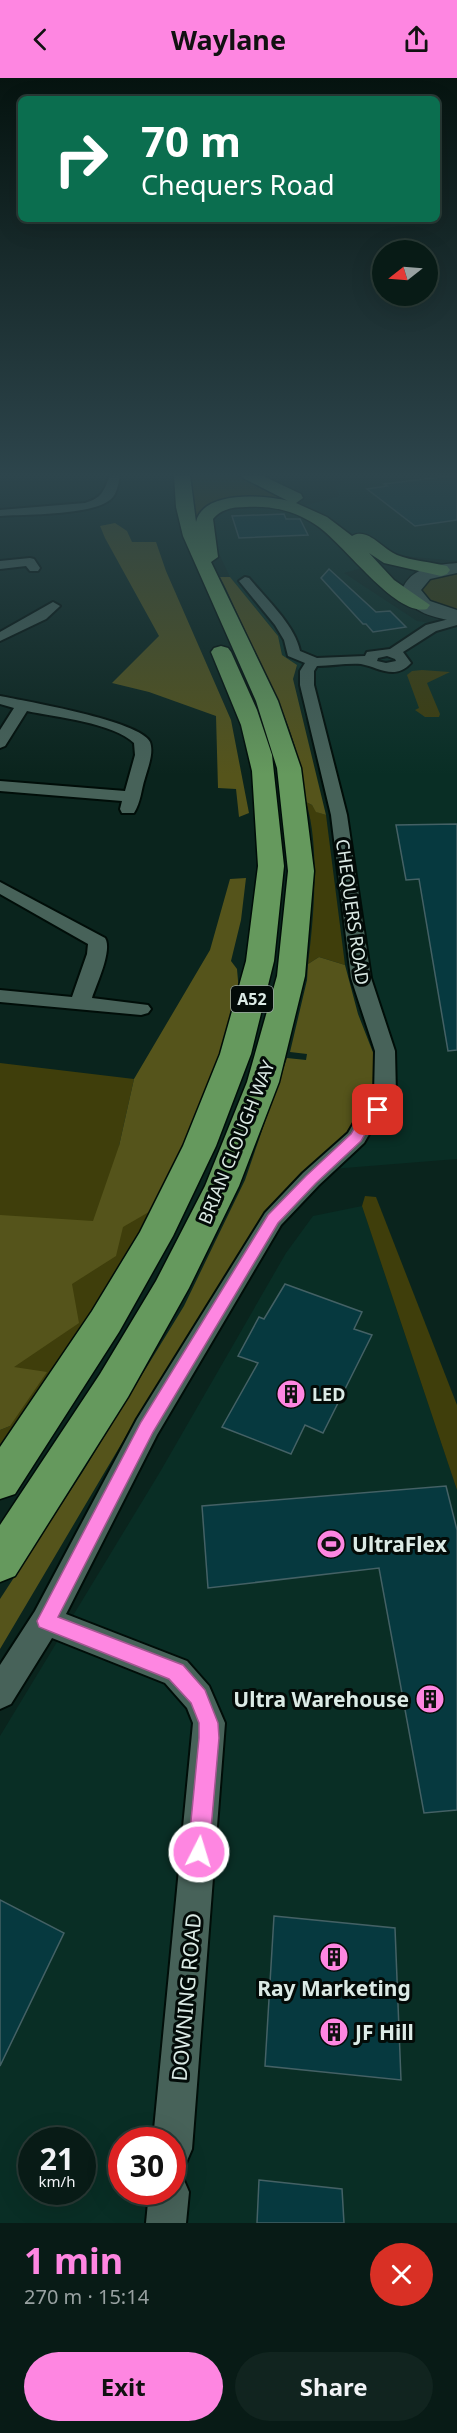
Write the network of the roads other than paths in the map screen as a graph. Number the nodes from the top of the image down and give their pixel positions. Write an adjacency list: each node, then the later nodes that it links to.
1 (185, 575): 23 (highway, BRIAN CLOUGH WAY / A52)
2 (209, 575): 7 (highway, BRIAN CLOUGH WAY / A52)
3 (211, 575): 7 (highway)
4 (379, 575): 9 (highway)
5 (428, 575): 9 (street)
6 (245, 581): 14 (street)
7 (212, 583): 24 (highway, BRIAN CLOUGH WAY / A52)
8 (53, 606): 13 (street)
9 (422, 606): 10 (street); 12 (street)
10 (457, 616)
11 (457, 621): 12 (street)
12 (431, 628): 14 (street)
13 (0, 638)
14 (313, 662): 25 (street, CHEQUERS ROAD)
15 (0, 700): 16 (street)
16 (23, 705): 17 (street); 18 (street)
17 (0, 743)
18 (0, 786)
19 (0, 887): 21 (street)
20 (0, 996): 21 (street)
21 (80, 1003): 22 (street)
22 (141, 1009)
23 (0, 1481)
24 (0, 1562)
25 (46, 1621): 26 (street, CHEQUERS ROAD); 27 (street, DOWNING ROAD)
26 (0, 1693)
27 (174, 2127)
28 (168, 2205): 29 (street)
29 (166, 2223)

